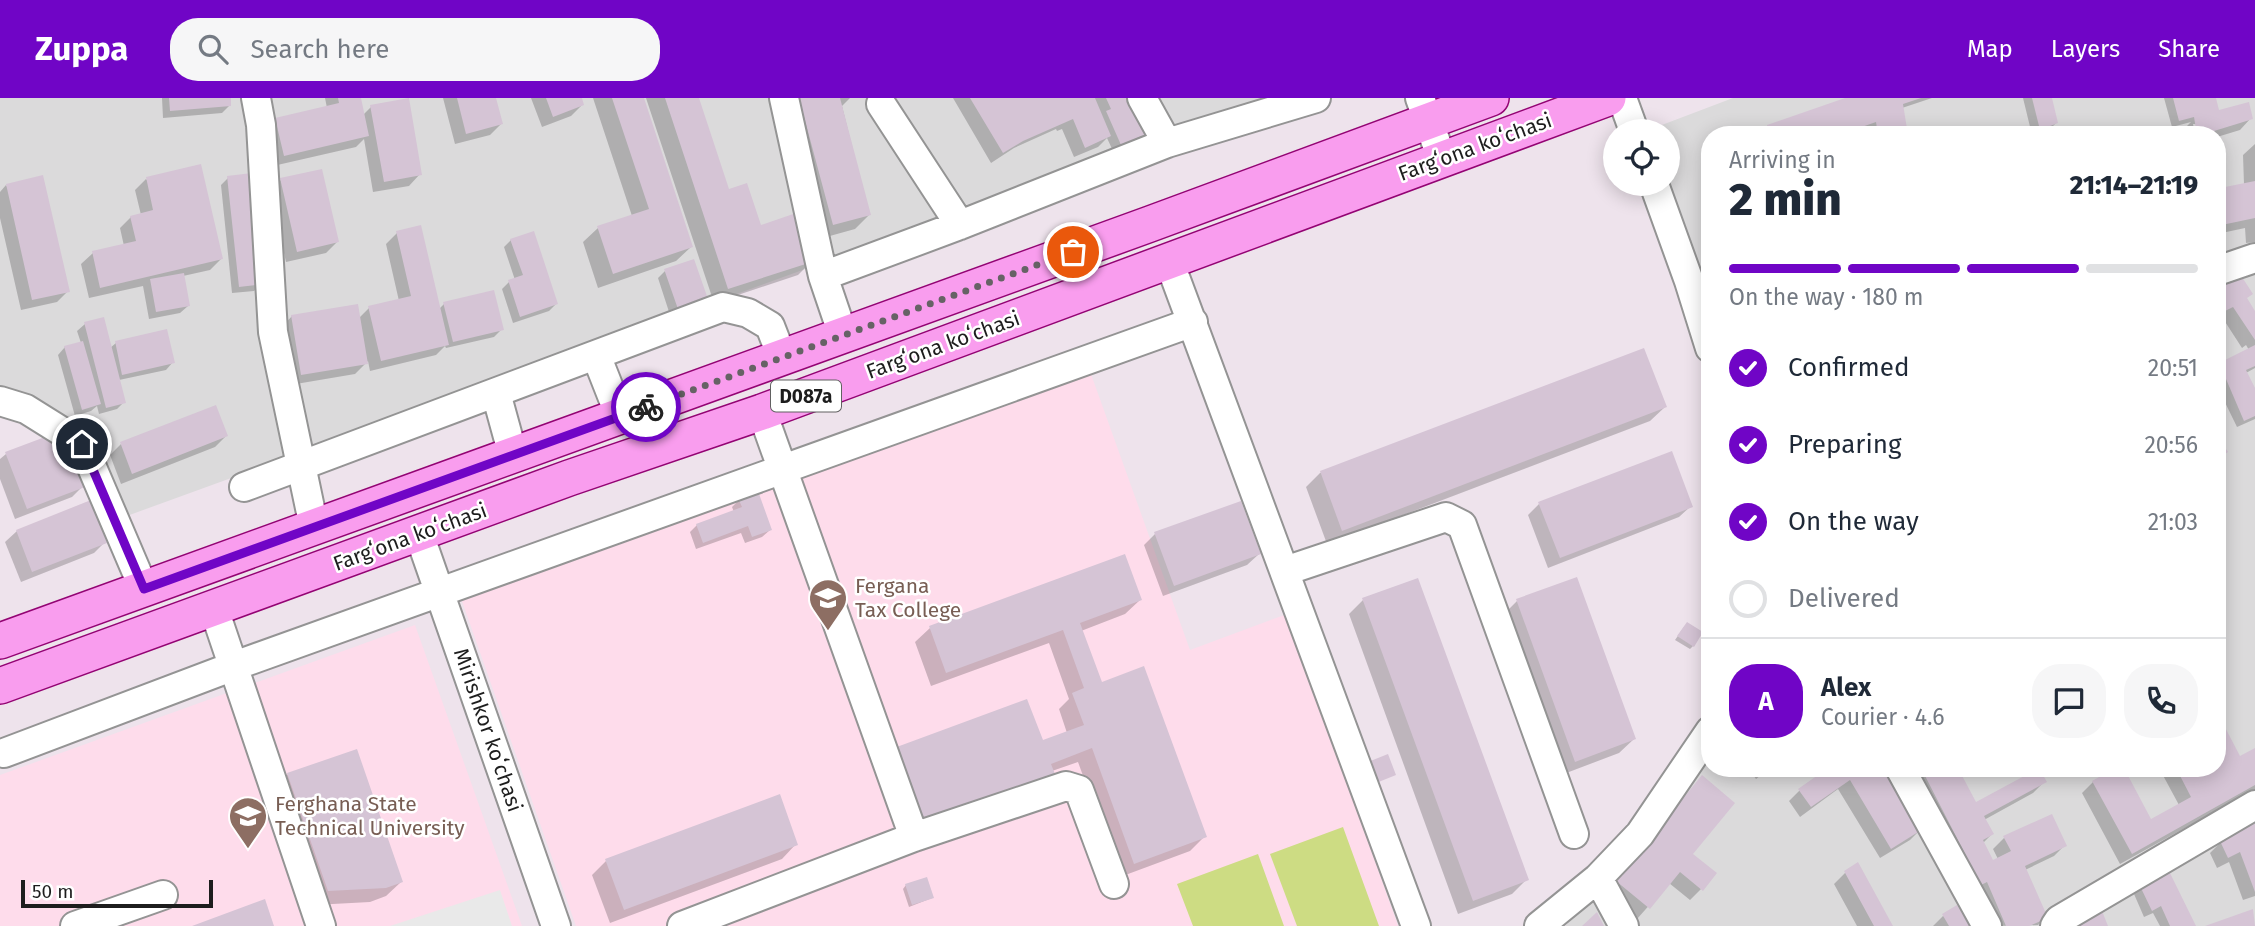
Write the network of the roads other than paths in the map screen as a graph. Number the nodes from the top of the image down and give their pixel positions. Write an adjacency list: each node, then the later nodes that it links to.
1 (256, 98): 30 (street)
2 (784, 98): 18 (street)
3 (1142, 98): 11 (street)
4 (1316, 98): 11 (street)
5 (1491, 98): 9 (main road, Fargʻona koʻchasi / D087a)
6 (1608, 98): 12 (main road, Fargʻona koʻchasi / D087a)
7 (1622, 98): 10 (street)
8 (881, 104): 14 (street)
9 (1424, 110): 12 (street); 21 (main road, Fargʻona koʻchasi / D087a)
10 (1630, 119)
11 (1167, 143): 14 (street)
12 (1442, 159): 16 (main road, Fargʻona koʻchasi / D087a)
13 (1660, 196): 19 (street)
14 (960, 225): 18 (street)
15 (2255, 258): 17 (street)
16 (1169, 261): 20 (street); 26 (main road, Fargʻona koʻchasi / D087a)
17 (2226, 268)
18 (823, 276): 21 (street)
19 (1700, 278)
20 (1193, 323): 31 (street); 36 (street)
21 (843, 335): 23 (main road, Fargʻona koʻchasi / D087a)
22 (596, 355): 23 (street); 24 (street); 27 (street)
23 (782, 358): 27 (main road, Fargʻona koʻchasi / D087a)
24 (496, 393): 29 (street); 30 (street)
25 (0, 401): 37 (street)
26 (762, 412): 31 (street); 32 (main road, Fargʻona koʻchasi / D087a)
27 (620, 416): 28 (main road, Fargʻona koʻchasi / D087a)
28 (555, 440): 29 (main road, Fargʻona koʻchasi / D087a); 32 (main road)
29 (513, 455): 34 (main road, Fargʻona koʻchasi / D087a)
30 (301, 467): 33 (street); 34 (street)
31 (782, 470): 38 (street); 48 (street)
32 (569, 478): 35 (main road, Fargʻona koʻchasi / D087a)
33 (243, 487)
34 (314, 527): 37 (main road, Fargʻona koʻchasi / D087a)
35 (419, 534): 38 (street, Mirishkor koʻchasi); 39 (main road, Fargʻona koʻchasi / D087a)
36 (1284, 572): 47 (street); 56 (street)
37 (144, 589): 40 (main road, Fargʻona koʻchasi / D087a)
38 (440, 592): 41 (street); 54 (street, Mirishkor koʻchasi)
39 (214, 609): 41 (street); 42 (main road, Fargʻona koʻchasi / D087a)
40 (0, 641)
41 (234, 666): 44 (street); 53 (street)
42 (0, 686)
43 (1701, 744): 49 (street)
44 (4, 753)
45 (1905, 777): 59 (street)
46 (2255, 805): 60 (street)
47 (1574, 834)
48 (914, 837): 50 (street); 55 (street)
49 (1598, 878): 57 (street); 58 (street)
50 (1114, 884)
51 (163, 895): 52 (street)
52 (75, 926)
53 (321, 926)
54 (556, 926)
55 (682, 926)
56 (1416, 926)
57 (1539, 926)
58 (1625, 926)
59 (1987, 926)
60 (2055, 926)

